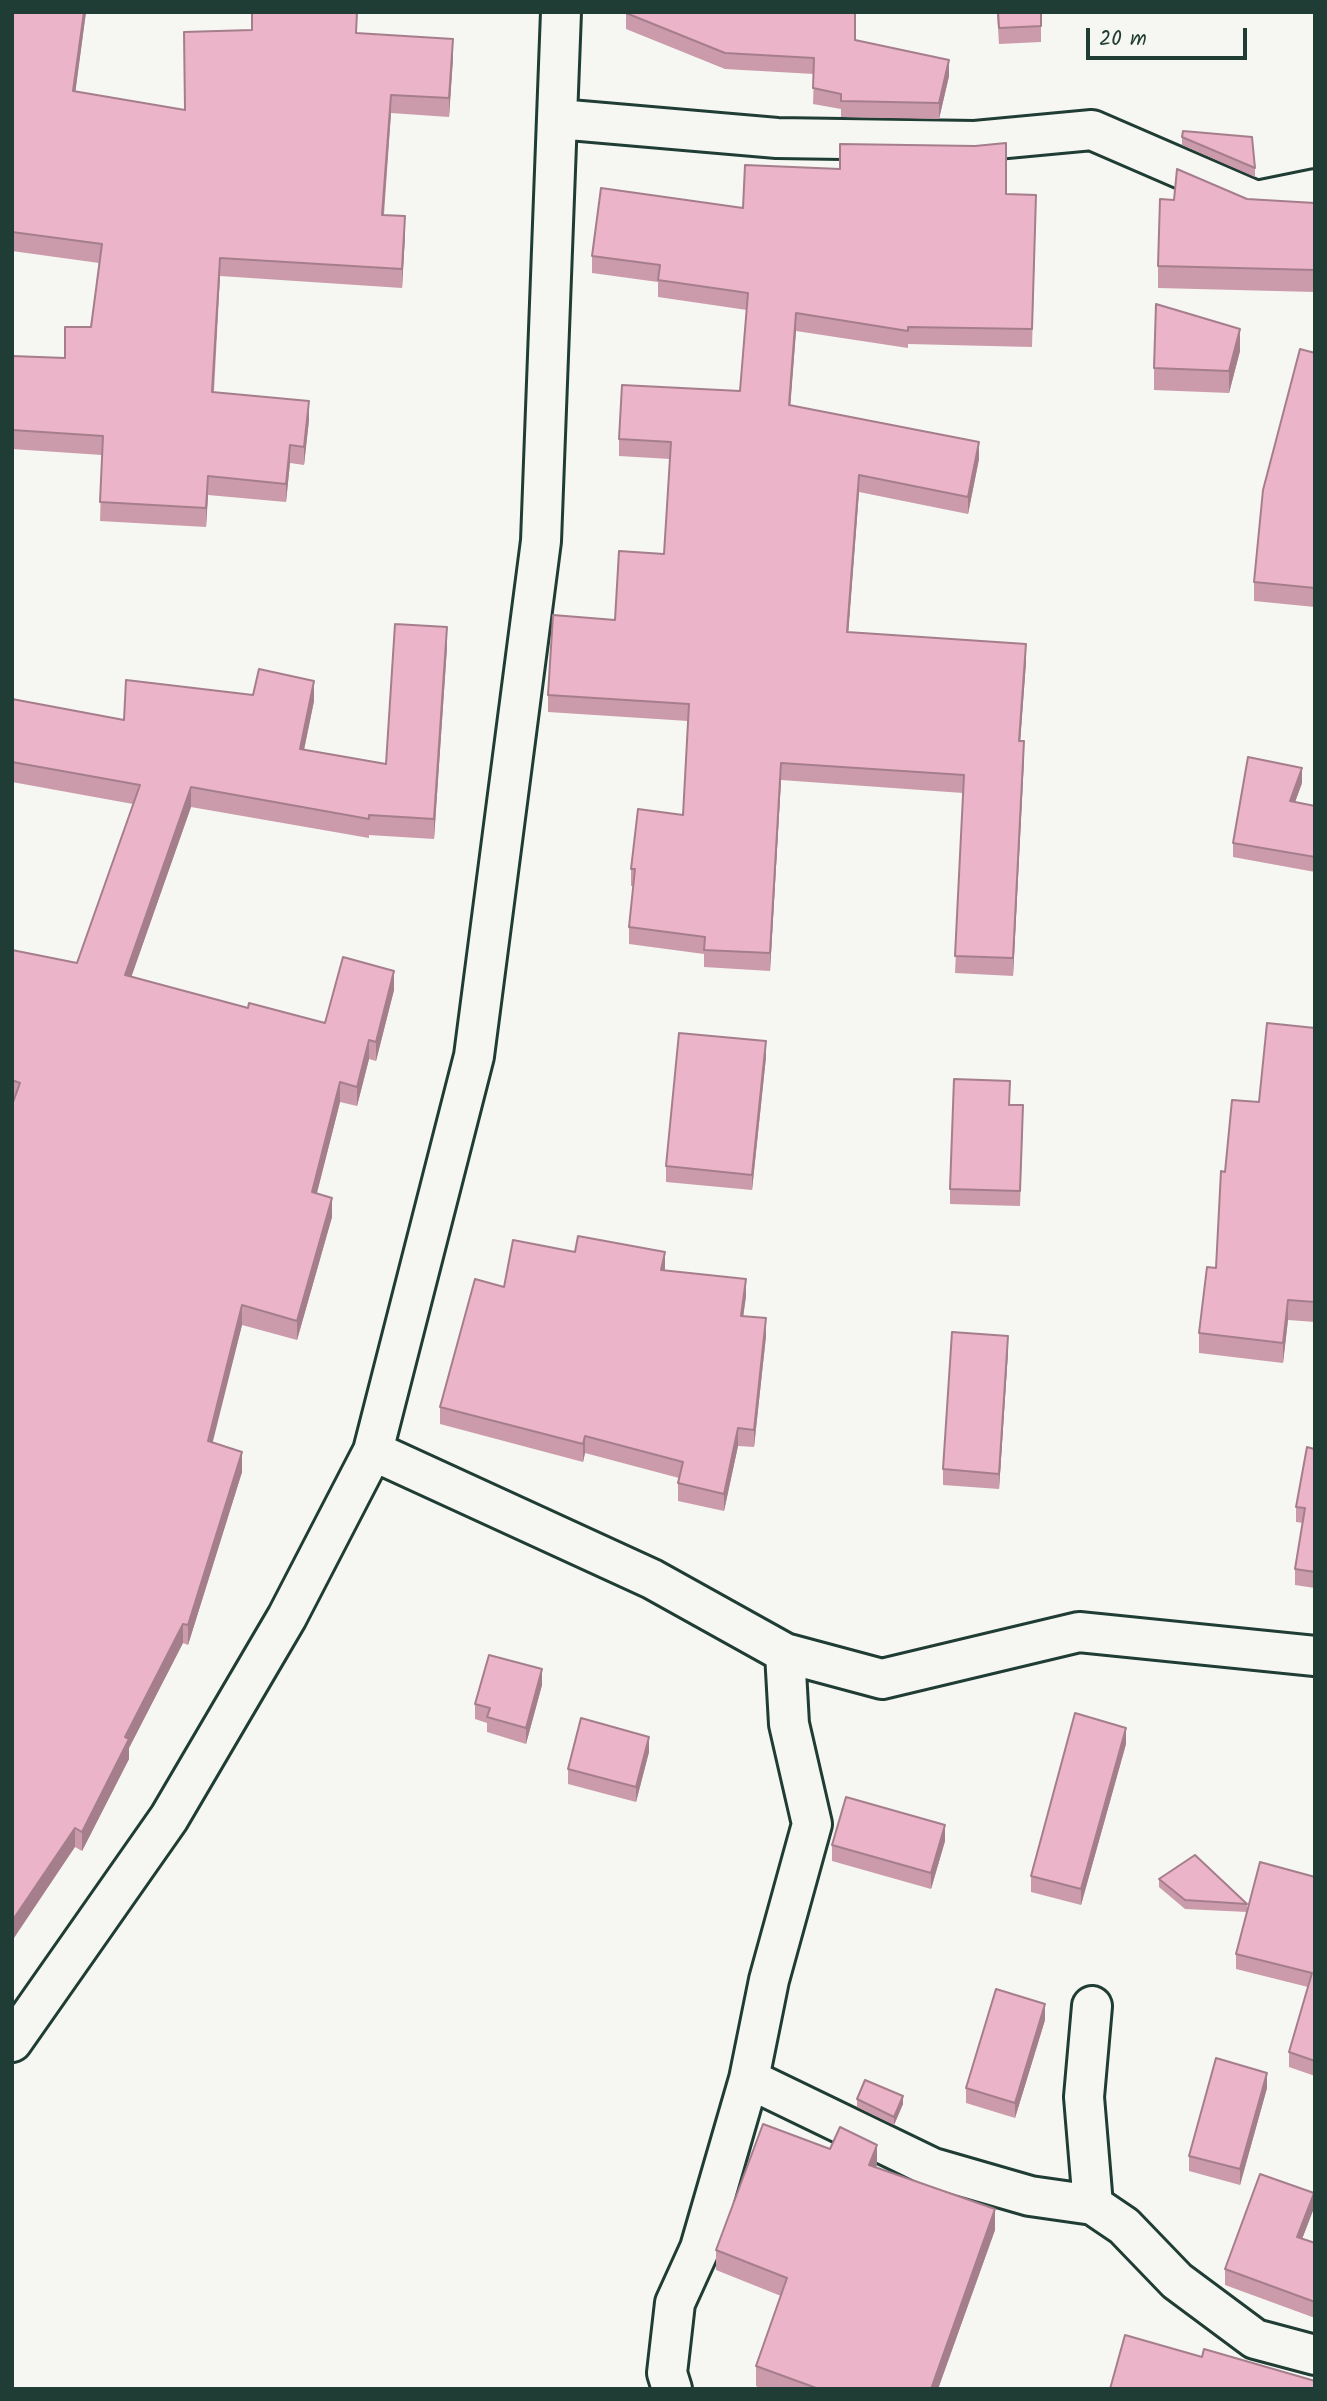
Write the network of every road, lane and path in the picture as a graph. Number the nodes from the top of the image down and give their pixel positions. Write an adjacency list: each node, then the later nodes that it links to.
1 (561, 12): 2 (street)
2 (558, 119): 3 (street); 4 (street)
3 (1315, 189)
4 (373, 1451): 5 (street); 8 (street)
5 (785, 1653): 6 (street); 9 (street)
6 (1315, 1656)
7 (1092, 2006): 10 (street)
8 (12, 2042)
9 (749, 2079): 10 (street); 12 (street)
10 (1093, 2205): 11 (street)
11 (1315, 2355)
12 (672, 2389)

